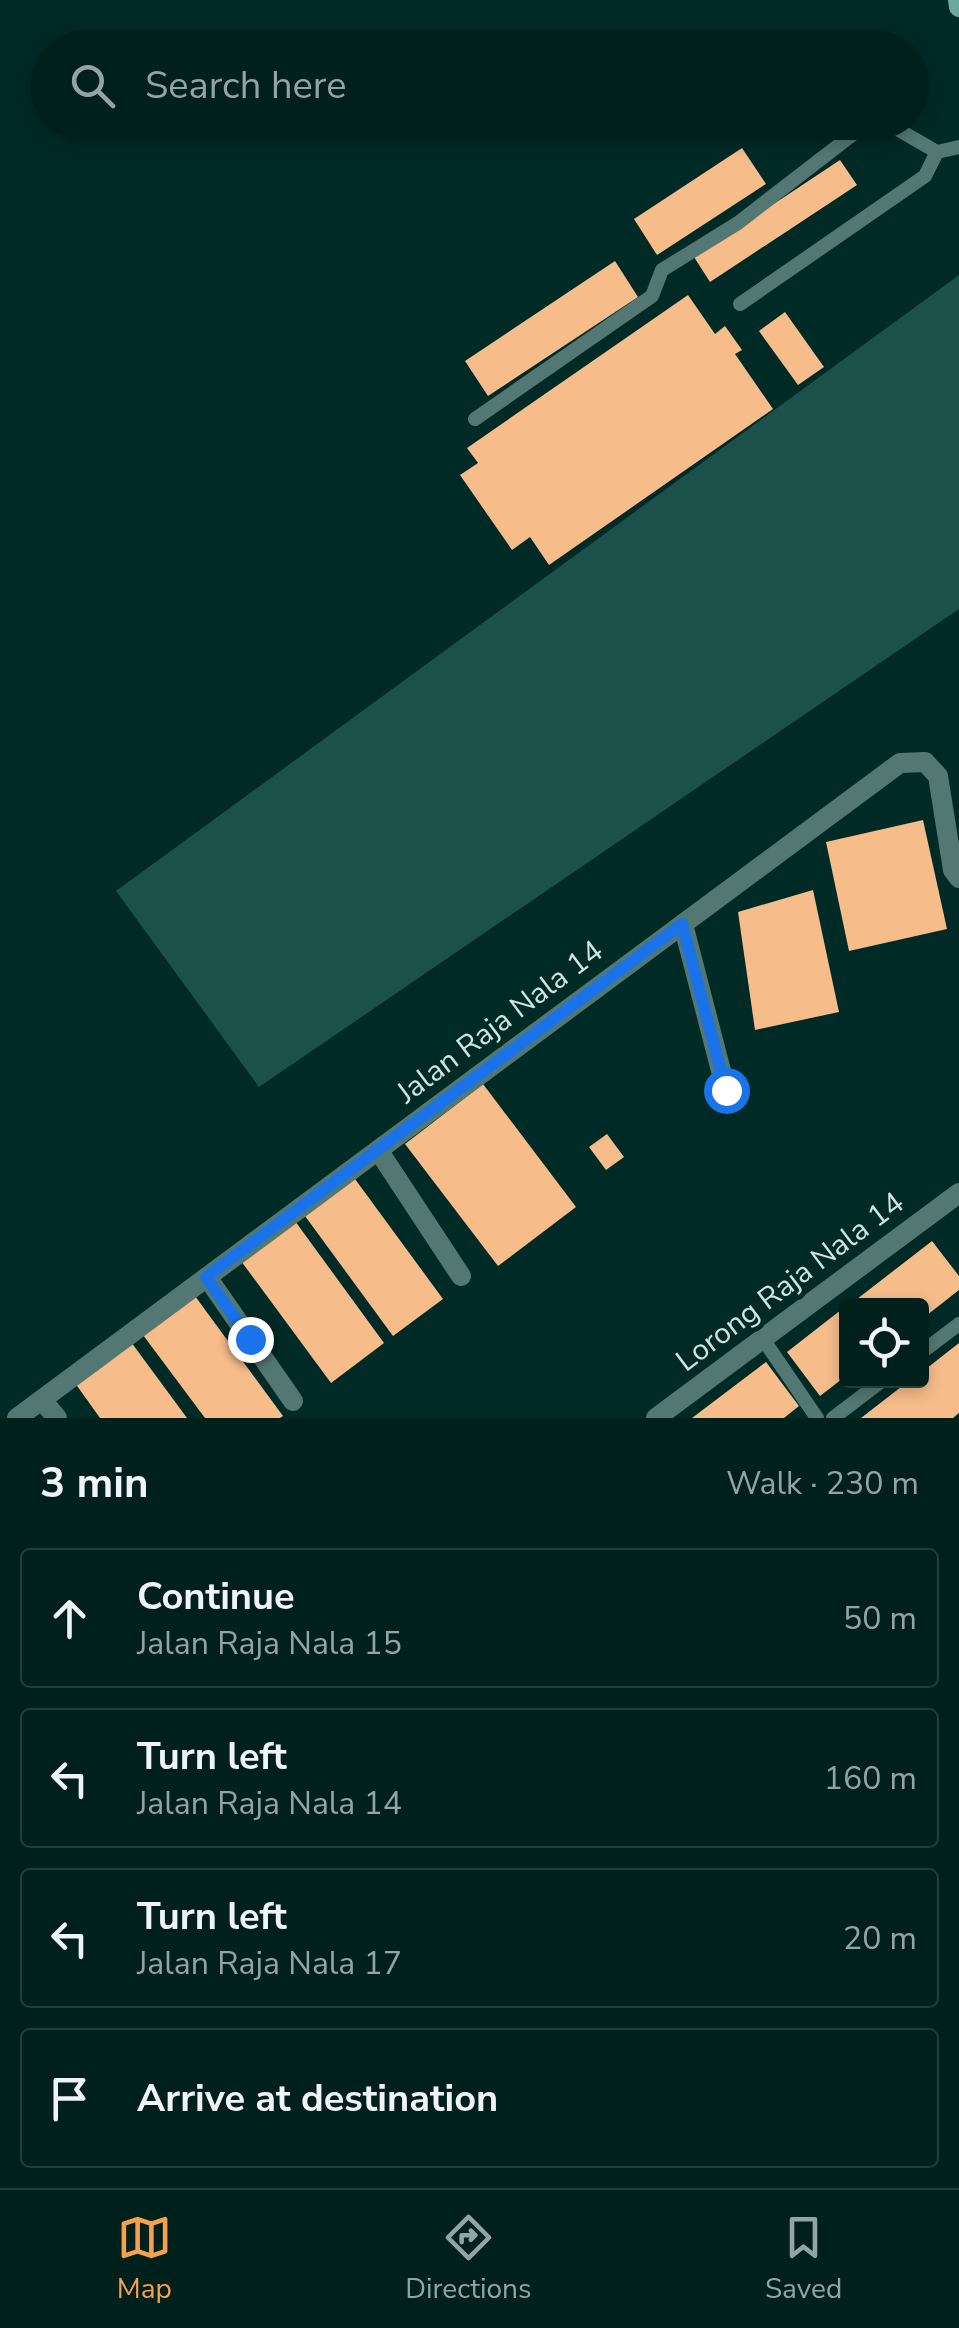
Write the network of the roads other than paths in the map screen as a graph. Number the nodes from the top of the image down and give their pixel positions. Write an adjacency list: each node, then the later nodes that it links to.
1 (845, 140): 6 (lane)
2 (915, 140): 4 (lane)
3 (959, 147): 4 (lane)
4 (937, 152): 5 (lane)
5 (740, 304)
6 (475, 419)
7 (959, 878): 8 (street, Jalan Raja Nala 14)
8 (682, 924): 9 (street); 10 (street, Jalan Raja Nala 14)
9 (726, 1090)
10 (378, 1150): 12 (street); 13 (street, Jalan Raja Nala 14)
11 (959, 1194): 15 (street, Lorong Raja Nala 14)
12 (461, 1276)
13 (206, 1277): 18 (street, Jalan Raja Nala 14); 19 (street)
14 (959, 1324): 16 (lane)
15 (765, 1342): 22 (street, Lorong Raja Nala 14); 23 (lane)
16 (929, 1347)
17 (873, 1388): 24 (lane)
18 (42, 1400): 20 (street, Jalan Raja Nala 14); 21 (street)
19 (293, 1401)
20 (17, 1418)
21 (57, 1418)
22 (656, 1418)
23 (817, 1418)
24 (833, 1418)

